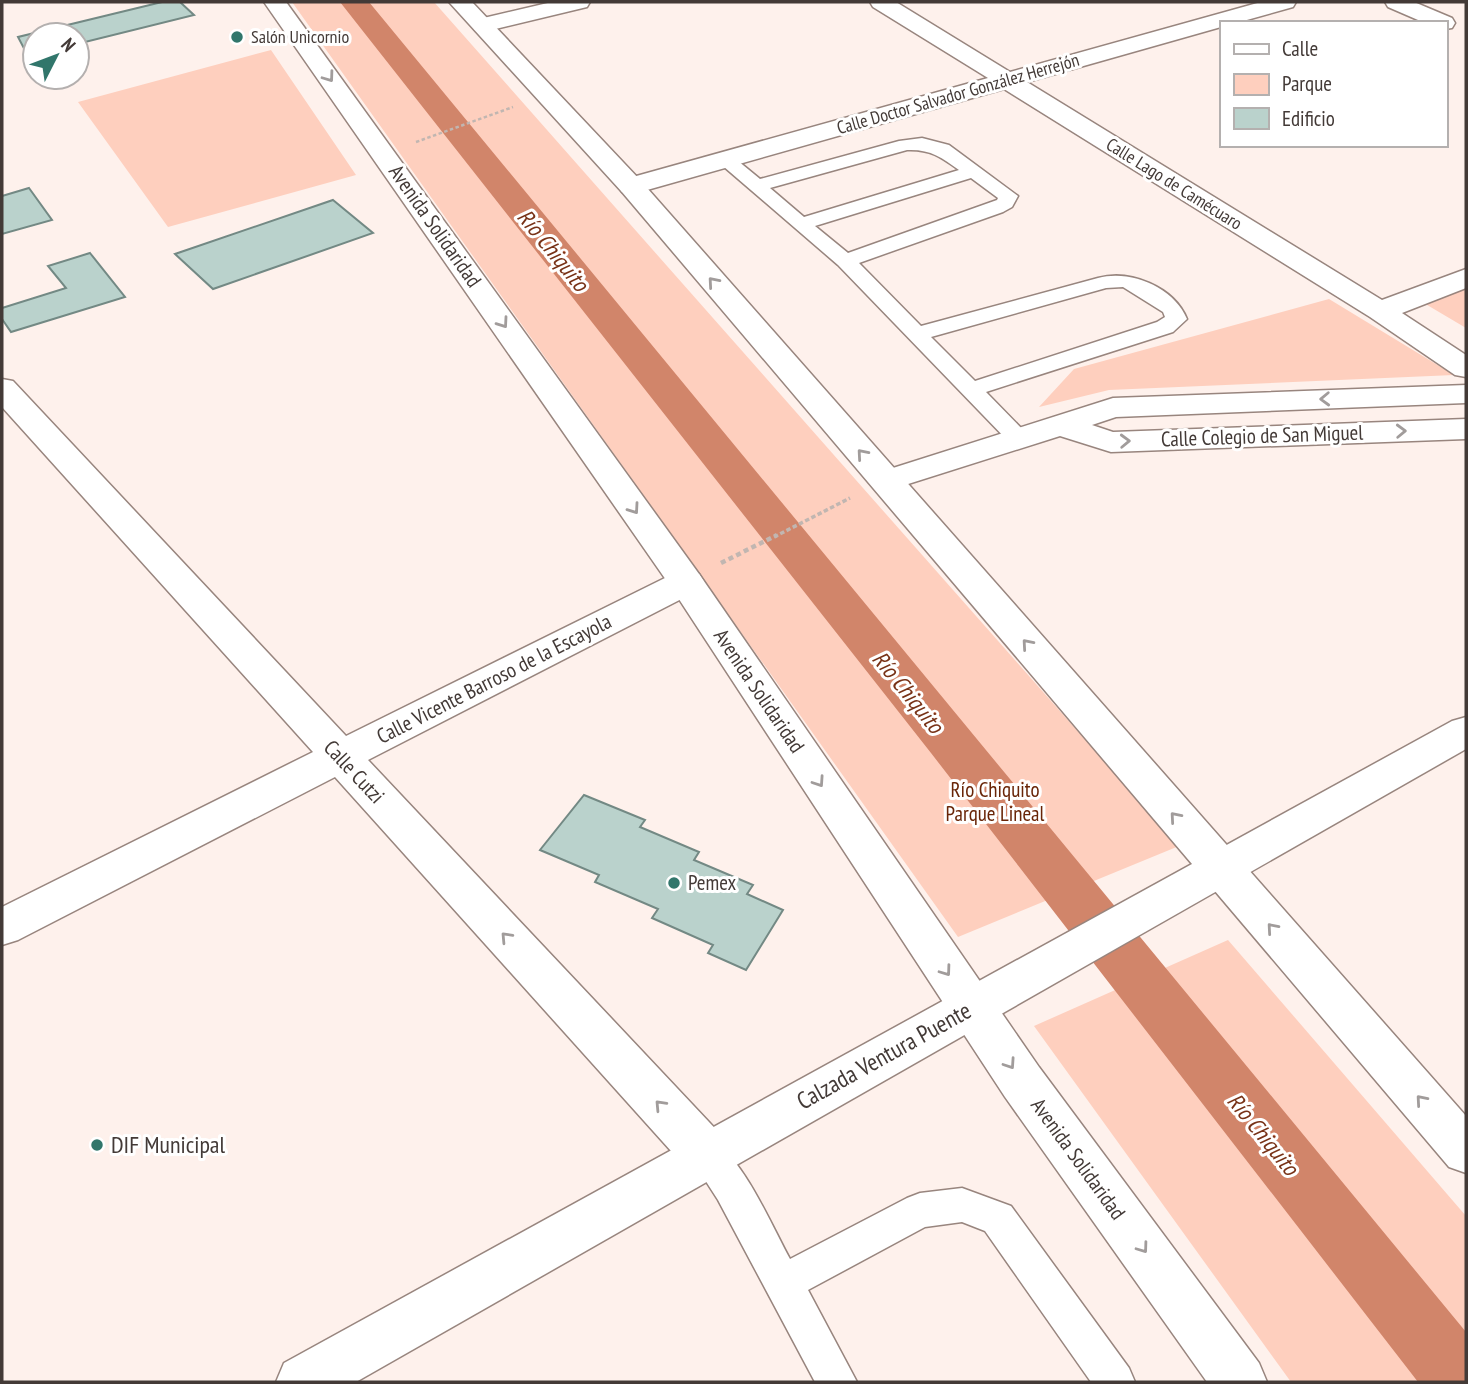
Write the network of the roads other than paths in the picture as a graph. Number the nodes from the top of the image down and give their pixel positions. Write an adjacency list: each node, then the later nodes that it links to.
1 (275, 2): 29 (street, Avenida Solidaridad, one-way to 29)
2 (460, 2): 9 (street)
3 (579, 2): 9 (street)
4 (881, 2): 11 (street, Calle Lago de Camécuaro)
5 (1285, 2): 11 (street, Calle Doctor Salvador González Herrejón)
6 (1396, 2): 7 (street)
7 (1440, 21)
8 (1447, 24): 10 (street)
9 (483, 25): 14 (street)
10 (1466, 33)
11 (1007, 81): 12 (street, Calle Doctor Salvador González Herrejón); 19 (street, Calle Lago de Camécuaro)
12 (725, 160): 14 (street, Calle Doctor Salvador González Herrejón); 15 (lane)
13 (974, 171): 15 (lane); 16 (lane); 17 (lane)
14 (631, 186): 28 (street, one-way to 14)
15 (757, 186): 16 (lane)
16 (801, 224): 17 (lane)
17 (845, 261): 20 (lane)
18 (1466, 278): 19 (street)
19 (1380, 311): 21 (street, Calle Lago de Camécuaro)
20 (916, 334): 23 (lane); 23 (lane)
21 (1466, 368)
22 (2, 388): 31 (street, Calle Cutzi)
23 (970, 390): 27 (lane)
24 (1466, 394): 25 (street, Calle Colegio de San Miguel, one-way to 25)
25 (1059, 425): 26 (street, Calle Colegio de San Miguel, one-way to 26); 27 (street, Calle Colegio de San Miguel)
26 (1466, 429)
27 (1018, 438): 28 (street, Calle Colegio de San Miguel)
28 (886, 481): 32 (street, one-way to 28)
29 (686, 582): 31 (street, Calle Vicente Barroso de la Escayola); 34 (street, Avenida Solidaridad, one-way to 34)
30 (1466, 732): 32 (street, Calzada Ventura Puente)
31 (341, 757): 33 (street, Calle Vicente Barroso de la Escayola); 36 (street, Calle Cutzi, one-way to 31)
32 (1205, 877): 34 (street, Calzada Ventura Puente); 35 (street, one-way to 32)
33 (2, 926)
34 (972, 1007): 36 (street, Calzada Ventura Puente); 41 (street, Avenida Solidaridad, one-way to 41)
35 (1466, 1151)
36 (706, 1155): 37 (lane); 38 (street, Calzada Ventura Puente)
37 (782, 1284): 39 (lane); 40 (lane)
38 (303, 1382)
39 (837, 1382)
40 (1115, 1382)
41 (1240, 1382)

